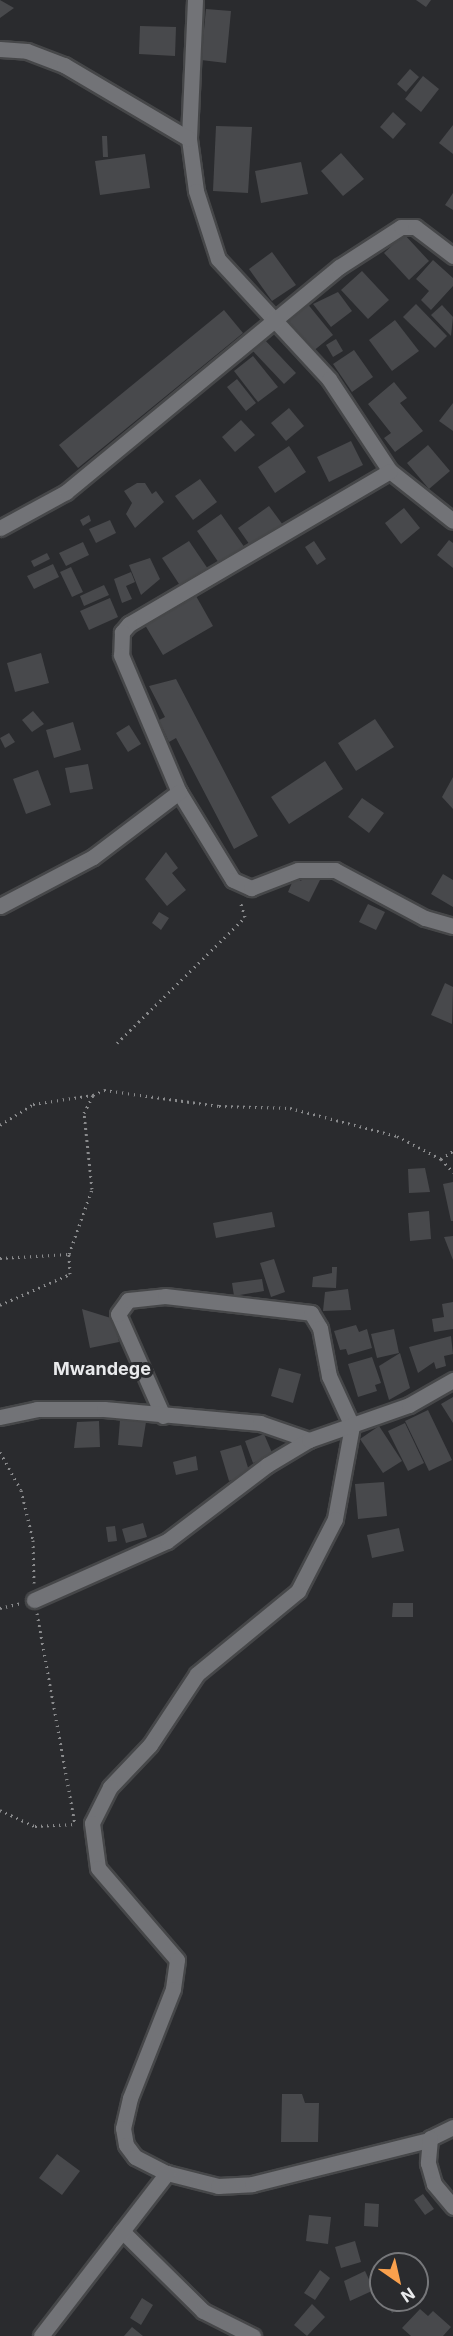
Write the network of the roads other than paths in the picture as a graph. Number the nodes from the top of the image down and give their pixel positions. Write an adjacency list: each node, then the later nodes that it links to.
1 (195, 0): 3 (street)
2 (0, 49): 3 (street)
3 (189, 139): 5 (street)
4 (453, 256): 5 (street)
5 (277, 321): 6 (street); 8 (street)
6 (390, 471): 7 (street); 9 (street)
7 (453, 521)
8 (0, 528)
9 (179, 792): 10 (street); 11 (street)
10 (0, 906)
11 (453, 926)
12 (453, 1380): 15 (street)
13 (163, 1416): 14 (street); 15 (street); 16 (street)
14 (0, 1417)
15 (352, 1426): 16 (street); 20 (street)
16 (309, 1440): 17 (street)
17 (34, 1600)
18 (453, 2127): 19 (street)
19 (429, 2140): 20 (street); 21 (street)
20 (167, 2173): 22 (street)
21 (453, 2207)
22 (122, 2231): 23 (street); 24 (street)
23 (41, 2336)
24 (253, 2336)

